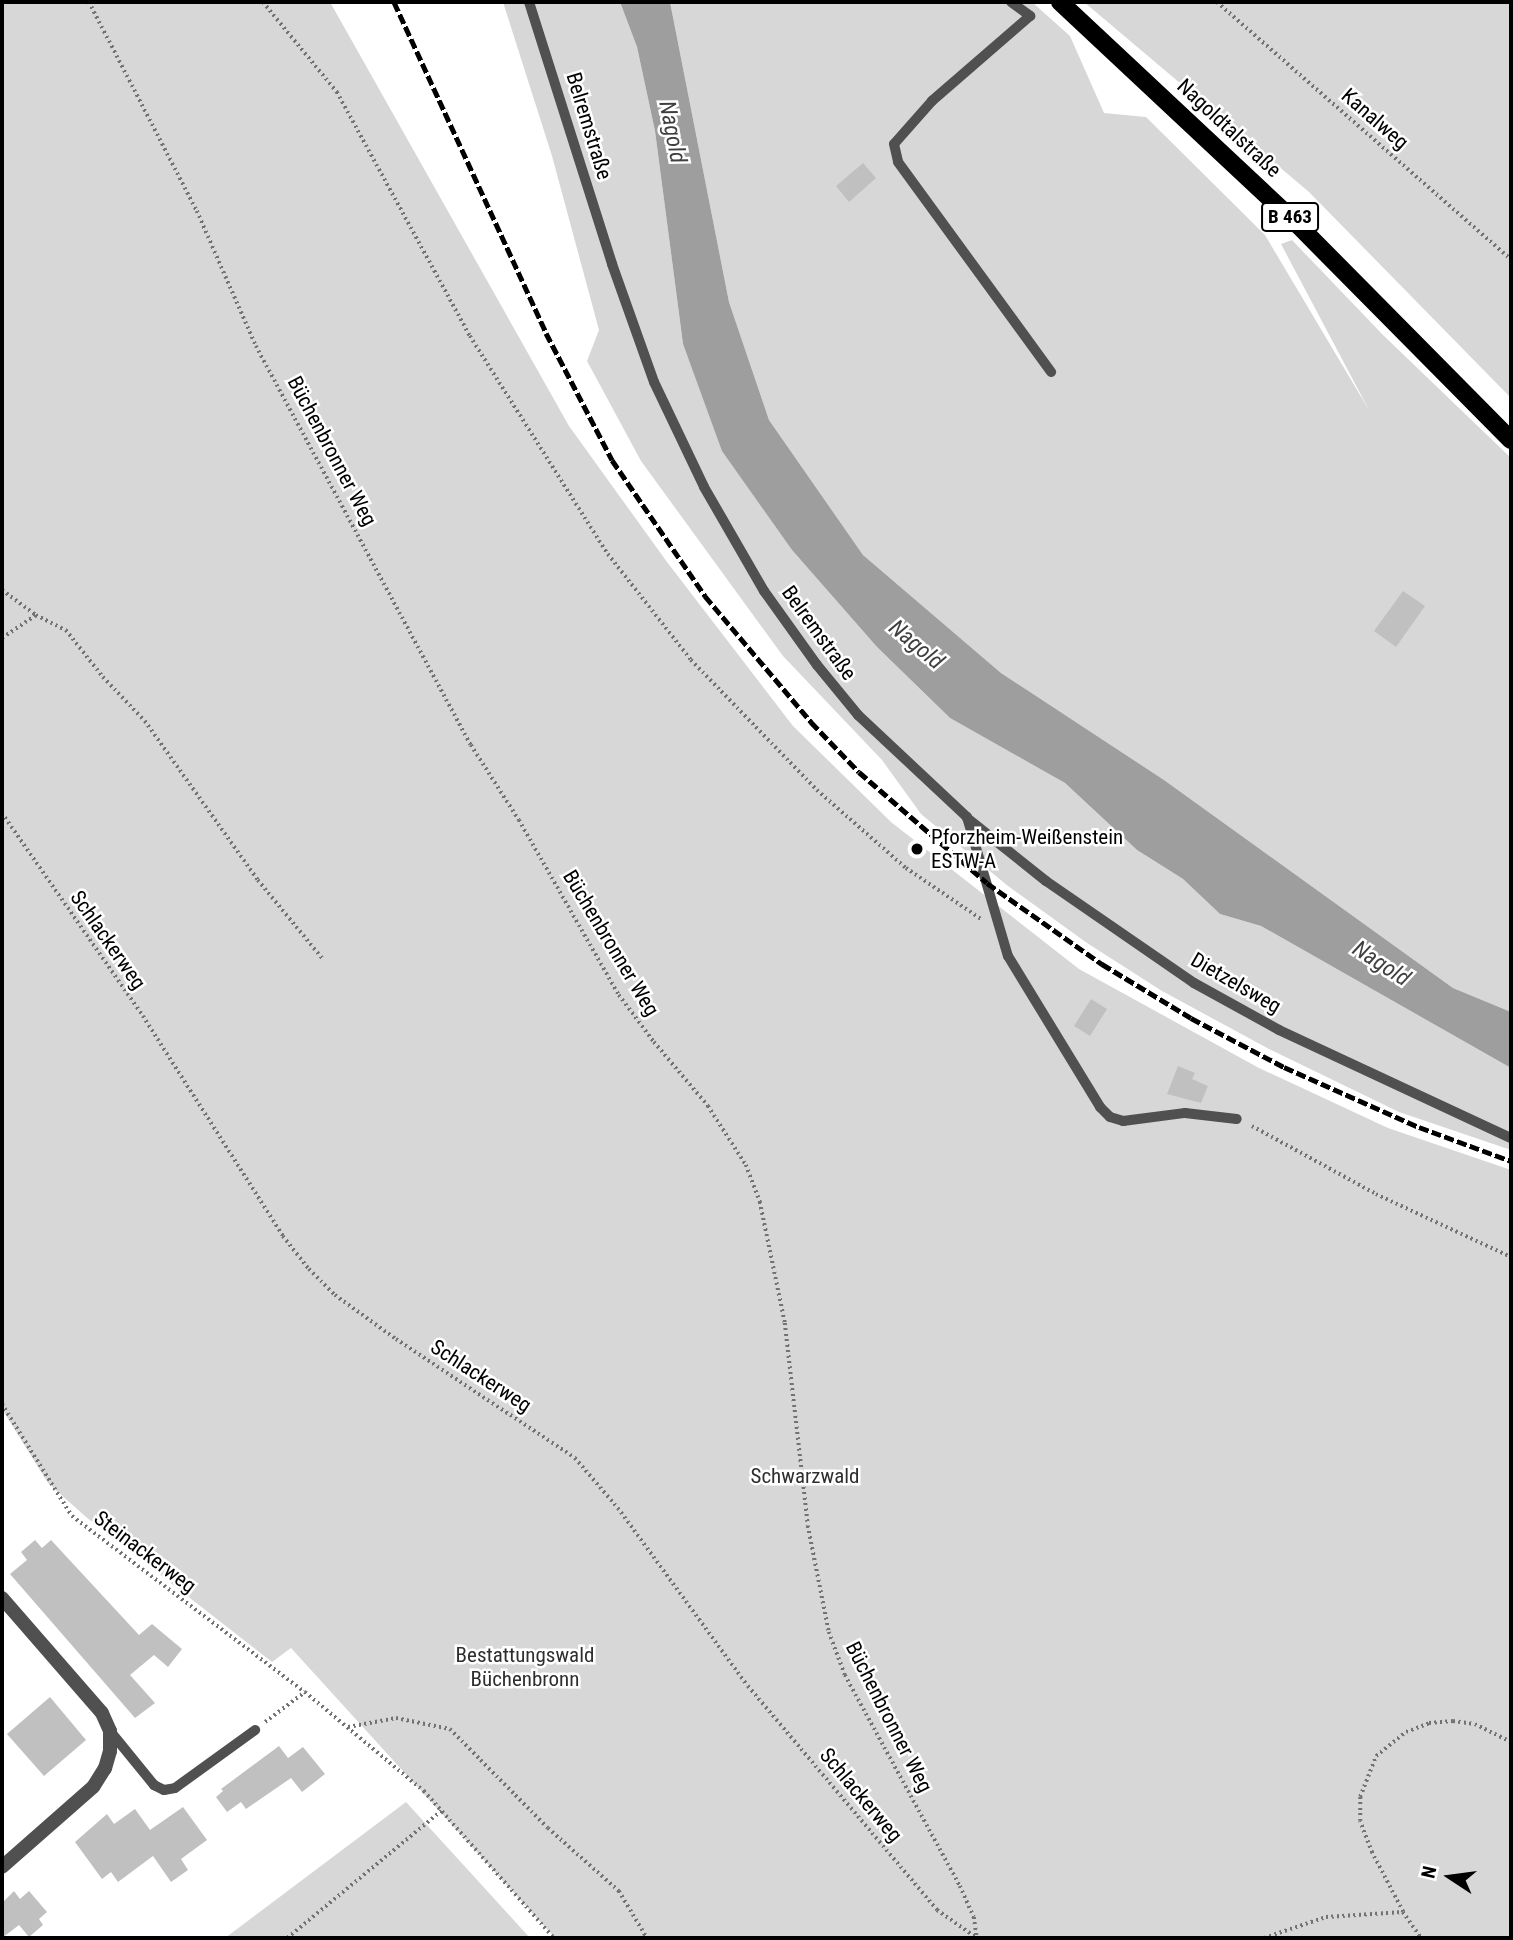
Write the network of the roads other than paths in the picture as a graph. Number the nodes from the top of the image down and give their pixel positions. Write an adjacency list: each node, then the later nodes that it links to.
1 (529, 2): 6 (lane, Belremstraße)
2 (1012, 2): 4 (lane)
3 (1060, 2): 5 (main road, Nagoldtalstraße / B 463)
4 (1051, 372)
5 (1511, 440)
6 (967, 817): 7 (lane, Belremstraße); 8 (lane, Dietzelsweg)
7 (1237, 1119)
8 (1511, 1138)
9 (2, 1598): 11 (street)
10 (254, 1730): 11 (lane)
11 (110, 1731): 12 (street)
12 (2, 1867)

